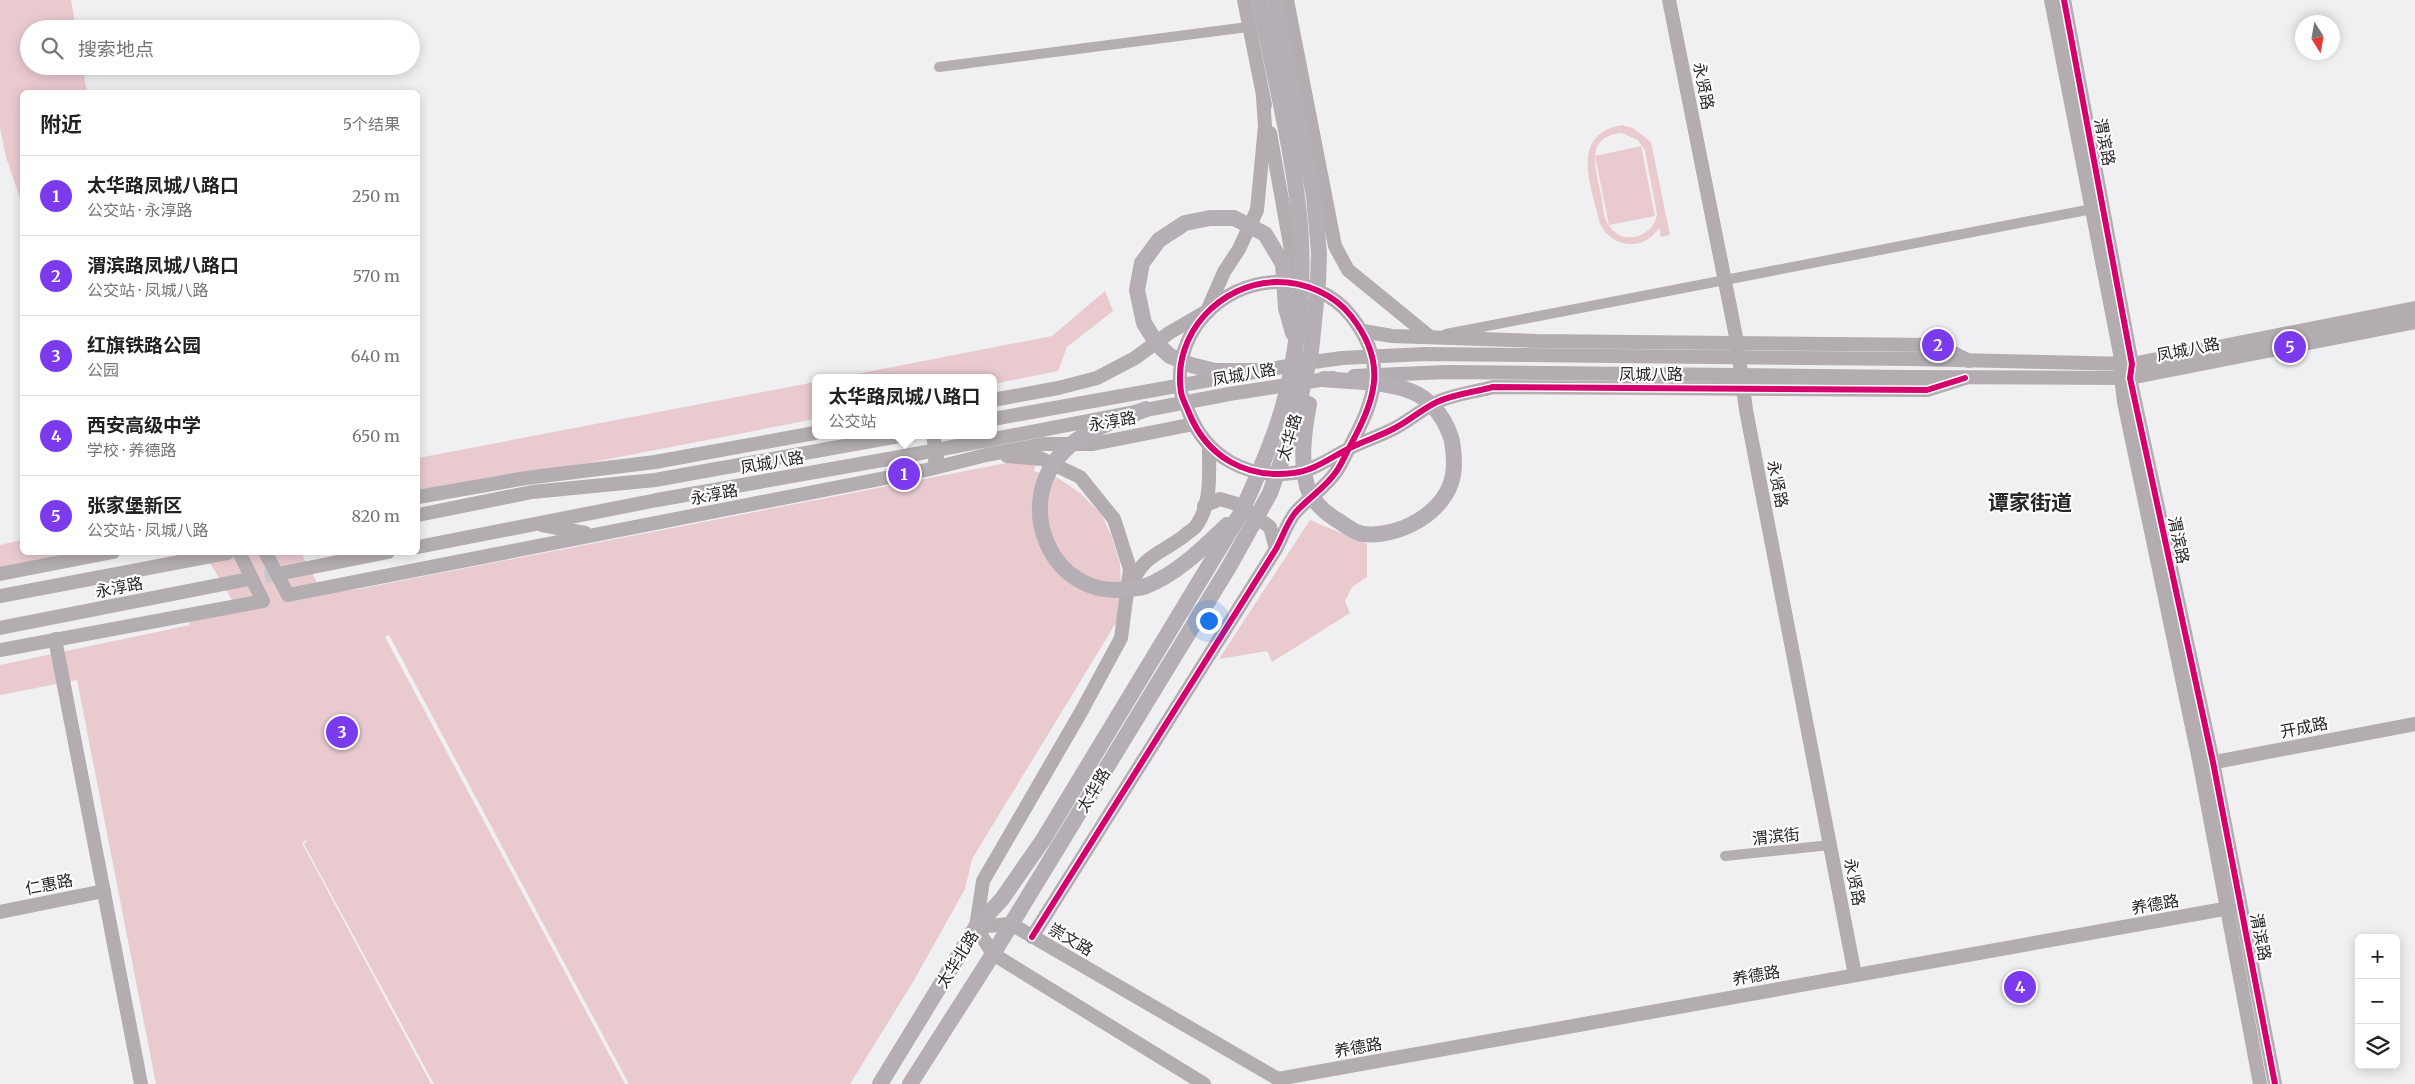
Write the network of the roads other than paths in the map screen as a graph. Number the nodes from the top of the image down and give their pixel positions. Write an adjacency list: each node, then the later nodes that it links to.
1 (1244, 0): 8 (street)
2 (1260, 0): 22 (main road, 太华路, bridge)
3 (1275, 0): 16 (main road, 太华路, bridge)
4 (1287, 0): 19 (street)
5 (1669, 0): 12 (street, 永贤路)
6 (2051, 0): 11 (street, 渭滨路)
7 (2064, 0): 11 (street, 渭滨路)
8 (1248, 27): 9 (street); 10 (street)
9 (940, 67)
10 (1263, 97): 13 (street); 15 (street)
11 (2097, 208): 12 (street); 25 (street, 渭滨路)
12 (1724, 279): 19 (street); 21 (street, 永贤路)
13 (1291, 282): 15 (street); 18 (street)
14 (2415, 308): 25 (street, 凤城八路)
15 (1207, 311): 30 (street); 33 (street)
16 (1315, 320): 27 (main road, bridge); 68 (main road, 太华路, bridge)
17 (2415, 322): 25 (street, 凤城八路)
18 (1363, 331): 19 (street, 凤城八路); 40 (street)
19 (1430, 337): 20 (street, 凤城八路)
20 (1536, 341): 21 (street, 凤城八路); 28 (street)
21 (1737, 342): 23 (street, 凤城八路); 29 (street, 永贤路)
22 (1296, 345): 24 (main road, bridge); 47 (main road, 太华路, bridge)
23 (1969, 361): 24 (street, 凤城八路, bridge); 25 (street, 凤城八路)
24 (1259, 371): 32 (street, 凤城八路, bridge)
25 (2126, 371): 26 (street, 凤城八路); 67 (street, 渭滨路)
26 (1965, 378): 27 (street, 凤城八路, bridge); 29 (street, 凤城八路)
27 (1324, 379): 31 (street, 凤城八路, bridge)
28 (1525, 387): 29 (street, 凤城八路); 40 (street, 凤城八路)
29 (1744, 388): 69 (street, 永贤路)
30 (997, 399)
31 (1146, 409): 35 (street, 凤城八路, bridge); 47 (main road, bridge)
32 (997, 418)
33 (1194, 424): 39 (street); 41 (street, 永淳路)
34 (812, 434): 42 (street)
35 (997, 437)
36 (883, 439): 44 (street, 凤城八路)
37 (934, 439): 43 (street)
38 (985, 439): 49 (street, 凤城八路, bridge)
39 (1209, 447): 40 (street, 凤城八路); 46 (street)
40 (1349, 448): 52 (street)
41 (986, 455): 43 (street, 永淳路); 62 (street)
42 (655, 462): 44 (street); 45 (street)
43 (926, 470): 50 (street, 永淳路)
44 (532, 492): 48 (street)
45 (420, 497)
46 (1204, 506): 52 (street); 62 (street)
47 (1242, 511): 68 (main road, 太华路, bridge)
48 (420, 515)
49 (537, 523): 50 (street); 51 (street)
50 (592, 535): 56 (street, 永淳路)
51 (420, 547)
52 (1276, 549): 77 (street)
53 (98, 555): 59 (street)
54 (222, 555): 61 (street, 永淳路)
55 (234, 555): 64 (street)
56 (267, 555)
57 (373, 555): 58 (street)
58 (283, 573)
59 (0, 574)
60 (244, 580): 63 (street, 永淳路)
61 (0, 596)
62 (1125, 607): 76 (street)
63 (0, 628)
64 (55, 639): 65 (street); 71 (street)
65 (0, 650)
66 (2415, 724): 67 (street, 开成路)
67 (2206, 764): 72 (street, 渭滨路); 73 (street, 渭滨路)
68 (1050, 844): 75 (main road, 太华北路); 76 (main road, 太华北路)
69 (1830, 844): 70 (street, 渭滨街); 79 (street, 永贤路)
70 (1725, 856)
71 (104, 891): 74 (street, 仁惠路); 81 (street)
72 (2241, 906): 73 (street, 养德路); 86 (street, 渭滨路)
73 (2227, 908): 79 (street, 养德路); 85 (street, 渭滨路)
74 (0, 912)
75 (1011, 924): 76 (street); 77 (street, 崇文路); 78 (main road, 太华北路)
76 (976, 927): 78 (street); 82 (main road, 太华北路)
77 (1032, 937): 80 (street, 崇文路)
78 (994, 954): 83 (main road, 太华北路); 84 (street)
79 (1855, 975): 80 (street, 养德路)
80 (1276, 1082)
81 (141, 1084)
82 (880, 1084)
83 (910, 1084)
84 (1204, 1084)
85 (2260, 1084)
86 (2275, 1084)

